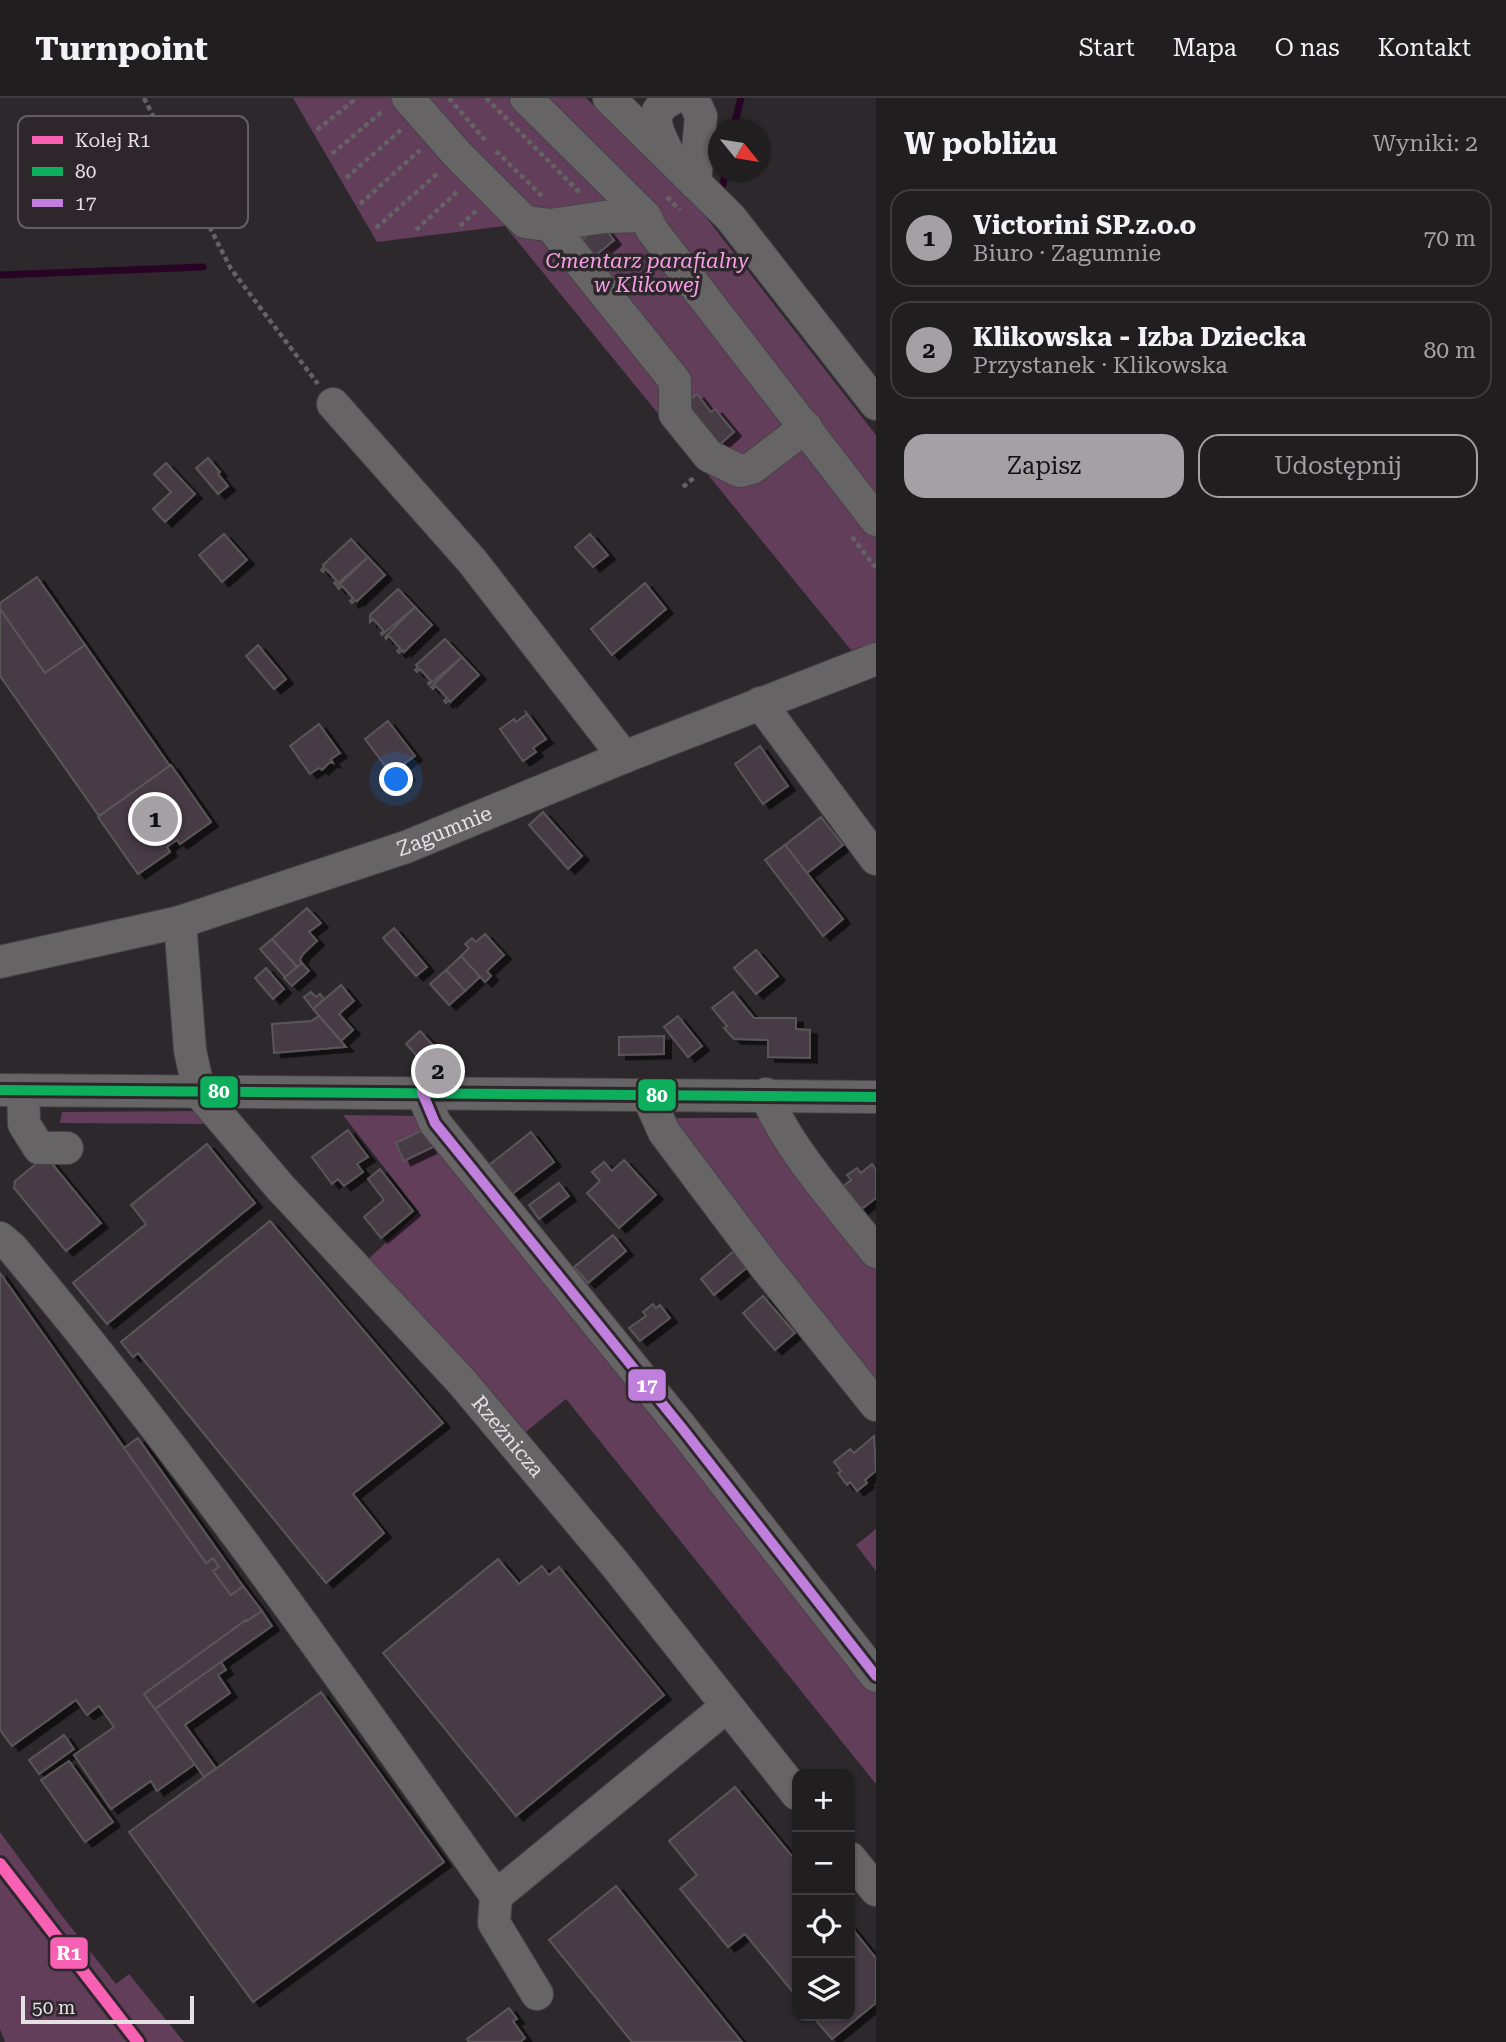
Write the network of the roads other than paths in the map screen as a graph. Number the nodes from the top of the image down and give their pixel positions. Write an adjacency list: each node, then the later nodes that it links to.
1 (526, 98): 7 (street)
2 (609, 98): 5 (street)
3 (673, 100): 5 (street); 6 (street)
4 (432, 130): 8 (street)
5 (672, 160): 6 (street)
6 (695, 183): 10 (street)
7 (645, 216): 8 (street); 11 (street)
8 (559, 224): 11 (street)
9 (333, 404): 15 (street)
10 (876, 404)
11 (806, 427): 12 (street)
12 (876, 520)
13 (876, 659): 14 (street, Zagumnie)
14 (760, 703): 15 (street, Zagumnie); 16 (street)
15 (624, 757): 17 (street, Zagumnie)
16 (876, 859)
17 (180, 922): 18 (street, Zagumnie); 20 (street)
18 (1, 960)
19 (12, 1090): 20 (street); 25 (street)
20 (199, 1092): 21 (street); 30 (street, Rzeźnicza)
21 (422, 1092): 22 (street); 29 (street)
22 (647, 1094): 23 (street); 28 (street)
23 (766, 1094): 24 (street); 27 (street)
24 (876, 1097)
25 (67, 1148)
26 (0, 1238): 34 (street)
27 (876, 1252)
28 (876, 1405)
29 (876, 1676)
30 (726, 1707): 31 (street, Rzeźnicza); 34 (street)
31 (792, 1788)
32 (855, 1864): 33 (street)
33 (876, 1890)
34 (496, 1896): 35 (street)
35 (537, 1994)

